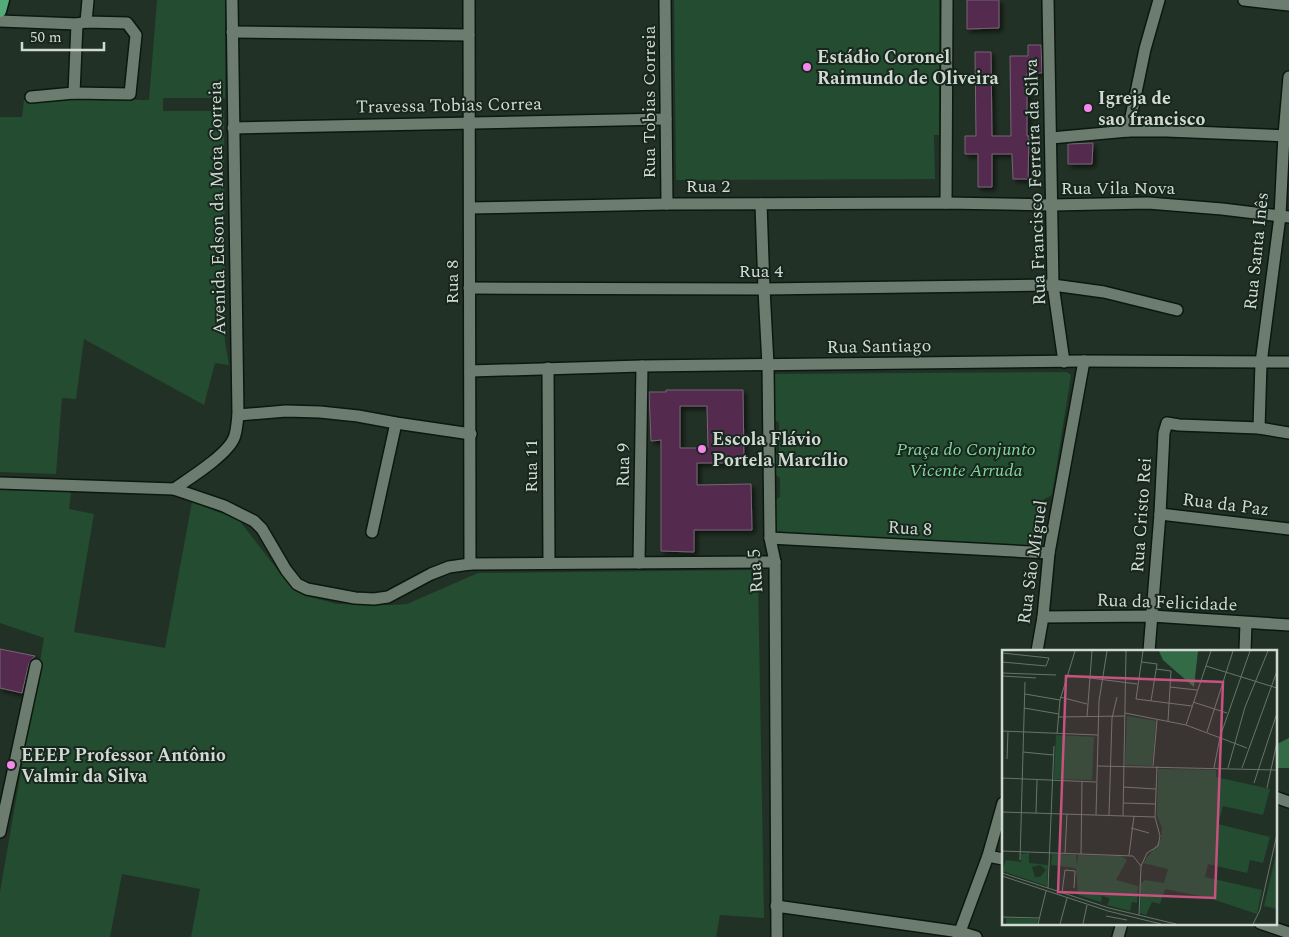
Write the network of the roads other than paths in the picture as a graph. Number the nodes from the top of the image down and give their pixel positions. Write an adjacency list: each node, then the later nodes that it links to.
1 (3, 0): 11 (main road)
2 (88, 0): 13 (street)
3 (232, 0): 14 (street, Avenida Edson da Mota Correia)
4 (469, 0): 15 (street, Rua 8)
5 (665, 0): 19 (street, Rua Tobias Correia)
6 (946, 0): 25 (street)
7 (1048, 0): 24 (street, Rua Francisco Ferreira da Silva)
8 (1159, 0): 22 (street)
9 (1244, 0): 10 (street)
10 (1289, 6)
11 (0, 11)
12 (0, 21): 13 (street)
13 (82, 23): 17 (street); 17 (street)
14 (232, 32): 15 (street); 21 (street, Avenida Edson da Mota Correia)
15 (470, 35): 20 (street, Rua 8)
16 (1289, 77): 23 (street, Rua Santa Inês)
17 (74, 93): 18 (street)
18 (31, 97)
19 (666, 120): 20 (street, Travessa Tobias Correa); 26 (street, Rua Tobias Correia)
20 (470, 122): 21 (street, Travessa Tobias Correa); 29 (street, Rua 8)
21 (233, 128): 43 (street, Avenida Edson da Mota Correia)
22 (1128, 132): 23 (street); 24 (street)
23 (1286, 136): 30 (street, Rua Santa Inês)
24 (1052, 138): 28 (street, Rua Francisco Ferreira da Silva)
25 (946, 203): 27 (street, Rua 2); 28 (street, Rua Vila Nova)
26 (667, 204): 27 (street, Rua 2); 29 (street, Rua 2)
27 (761, 204): 33 (street, Rua 5)
28 (1052, 205): 30 (street, Rua Vila Nova); 31 (street, Rua Francisco Ferreira da Silva)
29 (470, 208): 32 (street, Rua 8)
30 (1284, 217): 38 (street, Rua Santa Inês)
31 (1053, 285): 33 (street, Rua 4); 34 (street, Rua 4); 36 (street, Rua Francisco Ferreira da Silva)
32 (469, 288): 33 (street, Rua 4); 42 (street, Rua 8)
33 (764, 289): 39 (street, Rua 5)
34 (1177, 310)
35 (1084, 361): 36 (street, Rua Santiago); 38 (street, Rua Santiago); 54 (street, Rua São Miguel)
36 (1064, 362): 39 (street, Rua Santiago)
37 (1289, 362): 38 (street, Rua Santiago)
38 (1261, 363): 45 (street, Rua Santa Inês)
39 (768, 365): 40 (street, Rua Santiago); 53 (street, Rua 5)
40 (642, 366): 41 (street, Rua Santiago); 56 (street, Rua 9)
41 (548, 368): 42 (street, Rua Santiago); 58 (street, Rua 11)
42 (470, 371): 47 (street, Rua 8)
43 (238, 415): 44 (street); 49 (street, Avenida Edson da Mota Correia)
44 (396, 423): 47 (street); 52 (street)
45 (1259, 428): 46 (street); 50 (street, Rua Cristo Rei)
46 (1289, 433)
47 (471, 434): 57 (street, Rua 8)
48 (0, 483): 49 (street)
49 (174, 489): 57 (street)
50 (1160, 514): 51 (street, Rua da Paz); 59 (street, Rua Cristo Rei)
51 (1289, 529)
52 (372, 532)
53 (770, 538): 54 (street, Rua 8); 55 (street, Rua 5)
54 (1048, 553): 60 (street, Rua São Miguel)
55 (775, 562): 56 (street); 73 (street, Rua 5)
56 (639, 563): 58 (street)
57 (470, 564): 58 (street)
58 (549, 564)
59 (1152, 616): 60 (street, Rua da Felicidade); 61 (street, Rua da Felicidade); 64 (street, Rua Cristo Rei)
60 (1043, 617): 63 (street, Rua São Miguel)
61 (1246, 623): 62 (street, Rua da Felicidade); 65 (street)
62 (1289, 625)
63 (1037, 650)
64 (1149, 650)
65 (1245, 650)
66 (36, 665): 70 (street)
67 (1276, 797): 68 (street)
68 (1289, 802)
69 (1002, 807): 71 (street)
70 (0, 832)
71 (988, 856): 72 (street); 77 (street)
72 (1002, 859)
73 (776, 906): 77 (street); 78 (street, Rua 5)
74 (1122, 924): 80 (street)
75 (1263, 924): 76 (street)
76 (1289, 932)
77 (959, 935): 79 (street)
78 (776, 937)
79 (976, 937)
80 (1118, 937)

